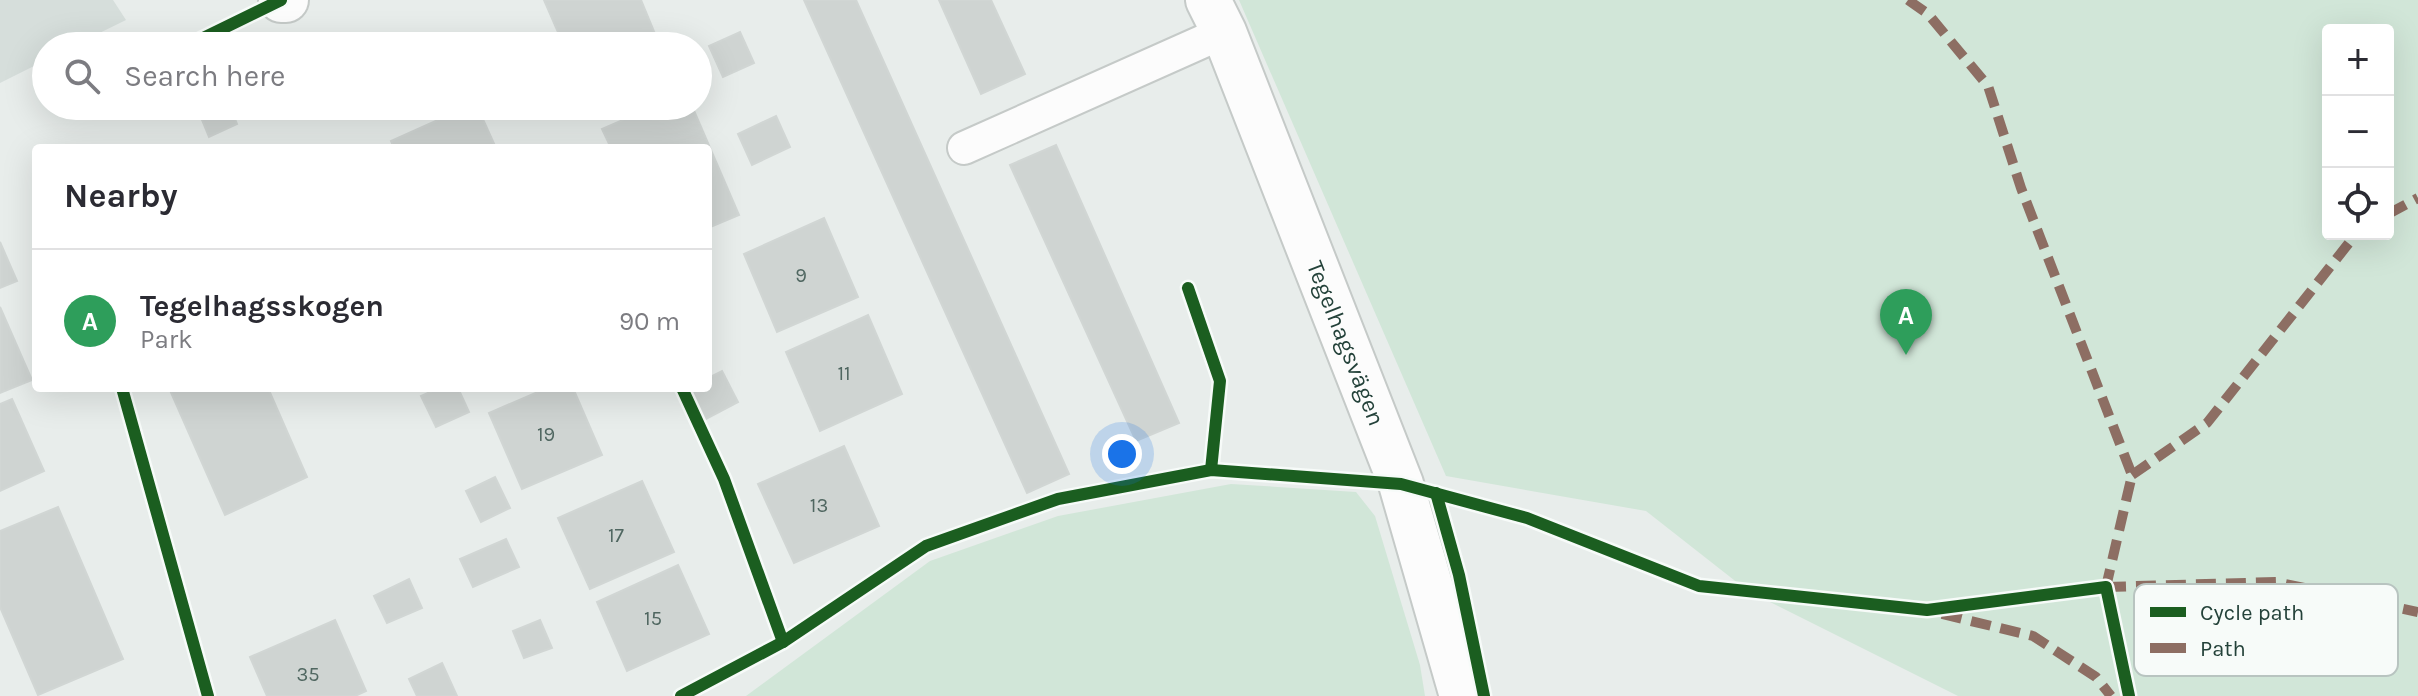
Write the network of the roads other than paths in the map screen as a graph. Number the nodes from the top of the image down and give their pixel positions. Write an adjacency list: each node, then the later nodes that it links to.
1 (1216, 16): 2 (lane); 3 (street, Tegelhagsvägen)
2 (964, 148)
3 (1462, 696)

